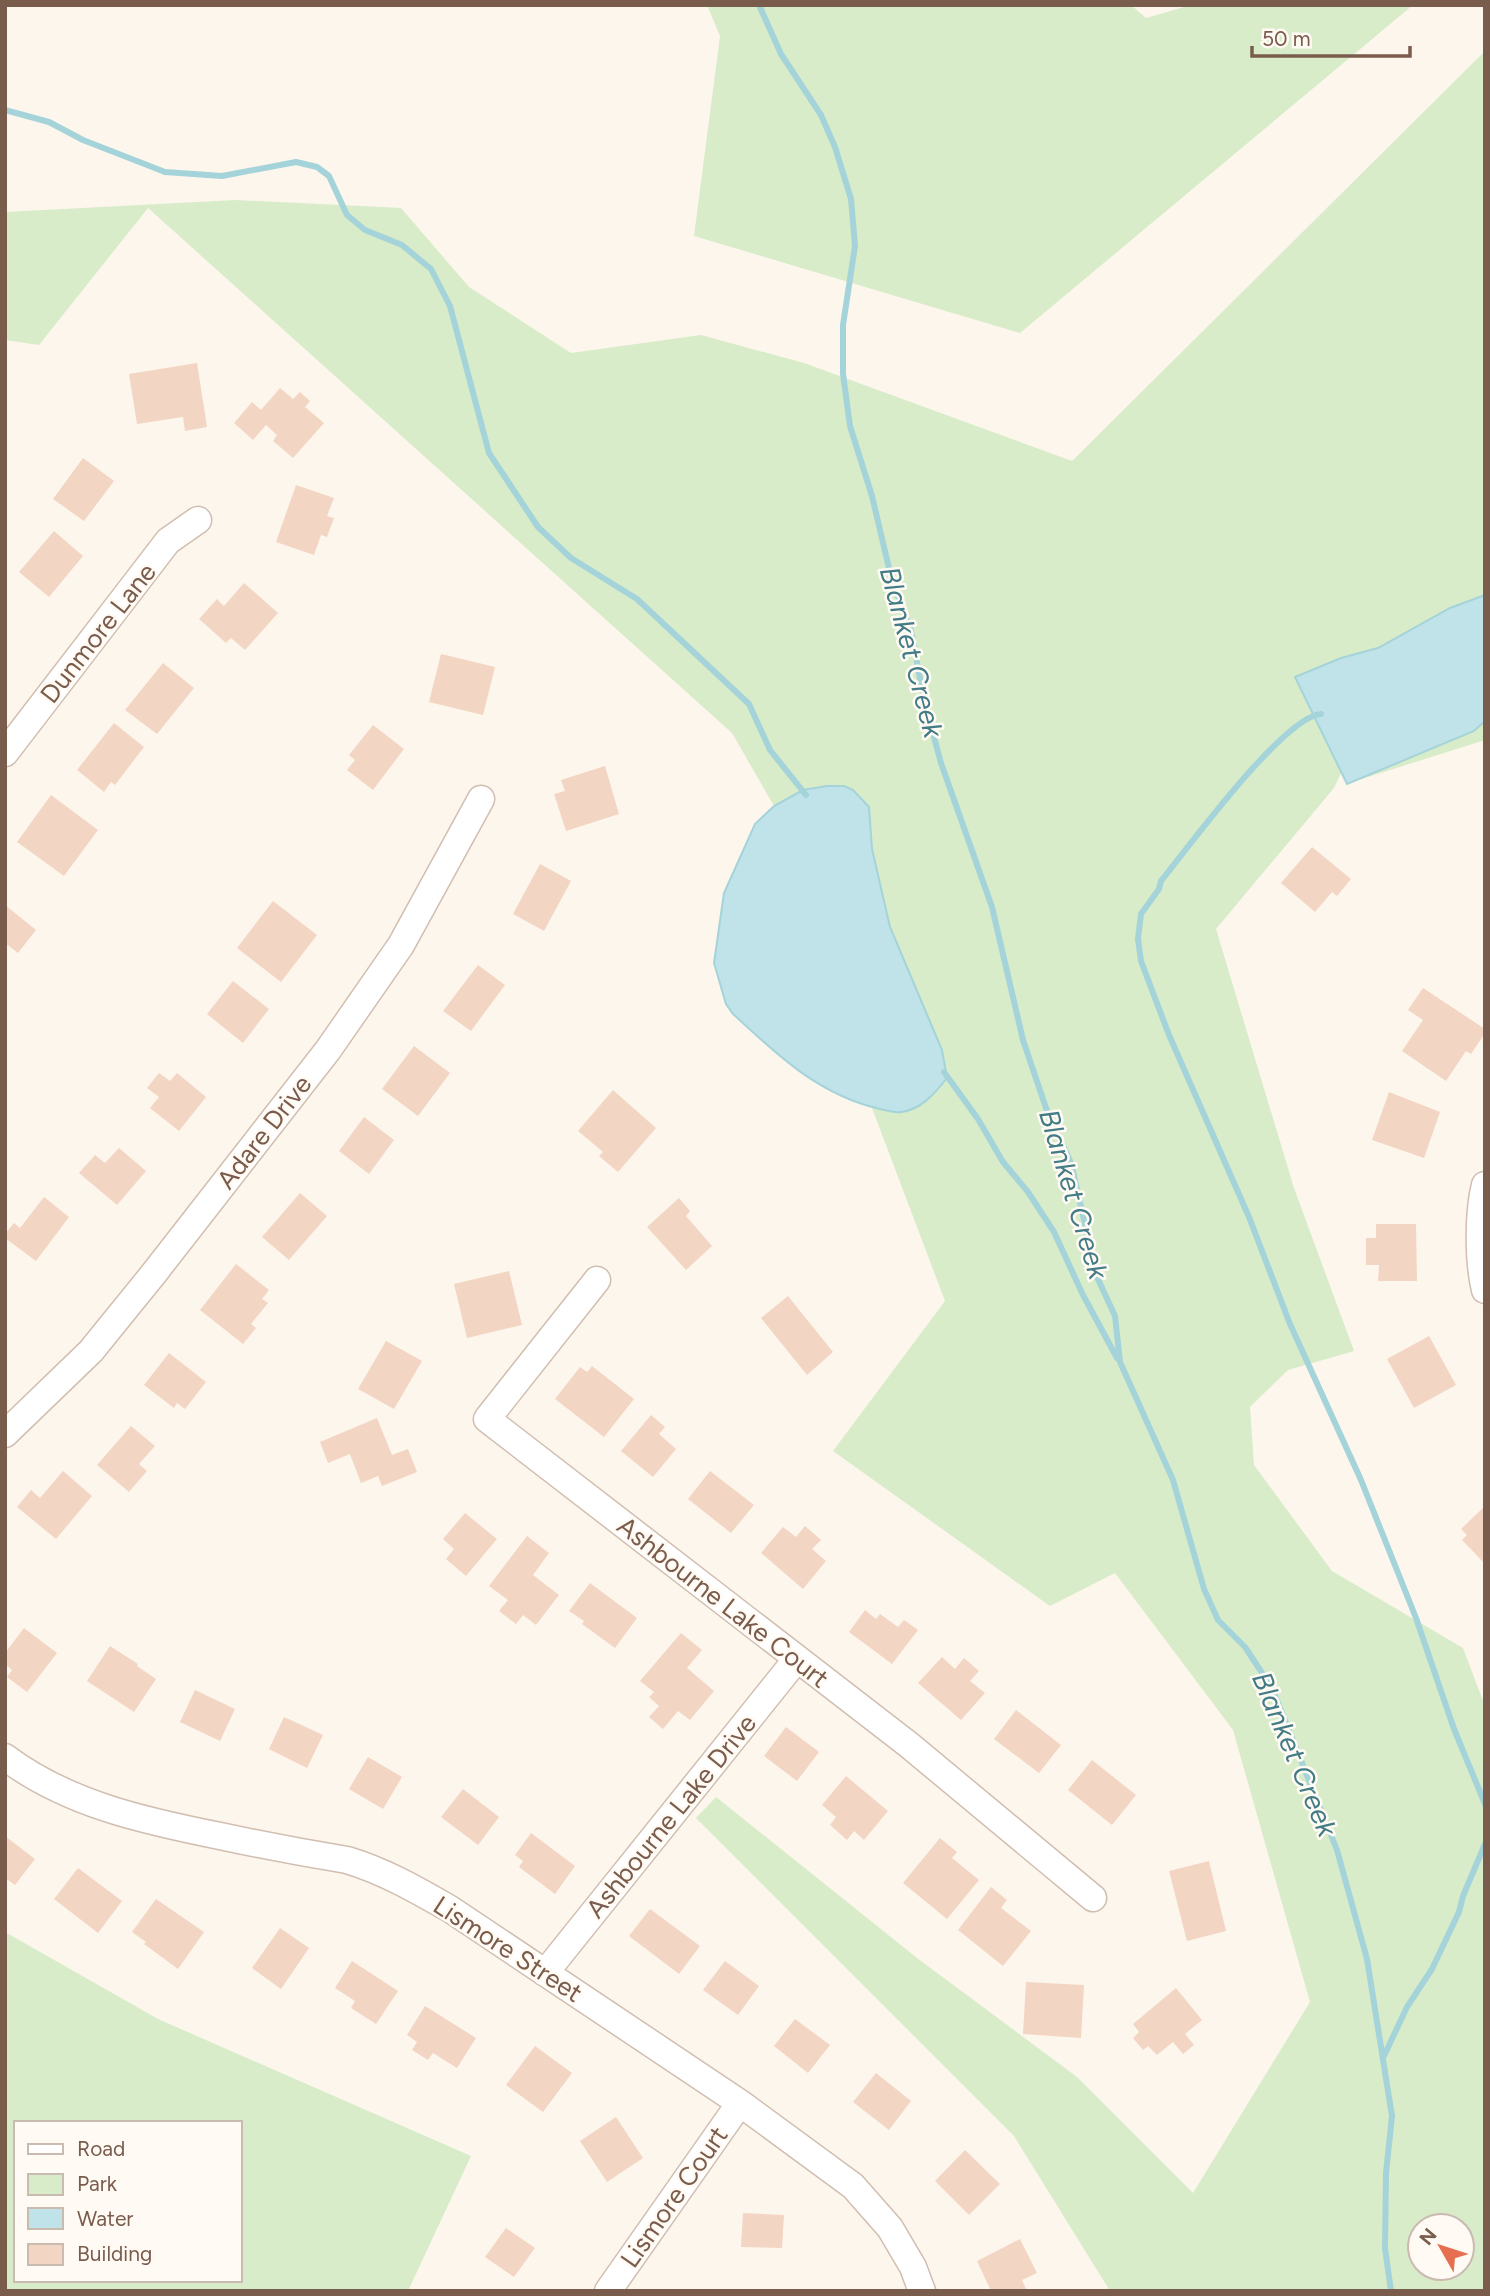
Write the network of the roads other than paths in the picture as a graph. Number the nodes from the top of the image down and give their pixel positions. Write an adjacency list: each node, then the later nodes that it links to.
1 (198, 520): 2 (street, Dunmore Lane)
2 (5, 753)
3 (481, 799): 7 (street, Adare Drive)
4 (1485, 1185): 6 (street)
5 (597, 1280): 8 (street, Ashbourne Lake Court)
6 (1485, 1290)
7 (5, 1434)
8 (796, 1660): 10 (street, Ashbourne Lake Court); 11 (street, Ashbourne Lake Drive)
9 (5, 1757): 11 (street, Lismore Street)
10 (1093, 1898)
11 (545, 1973): 12 (street, Lismore Street)
12 (740, 2103): 13 (street, Lismore Court); 14 (street, Lismore Street)
13 (608, 2291)
14 (922, 2291)

